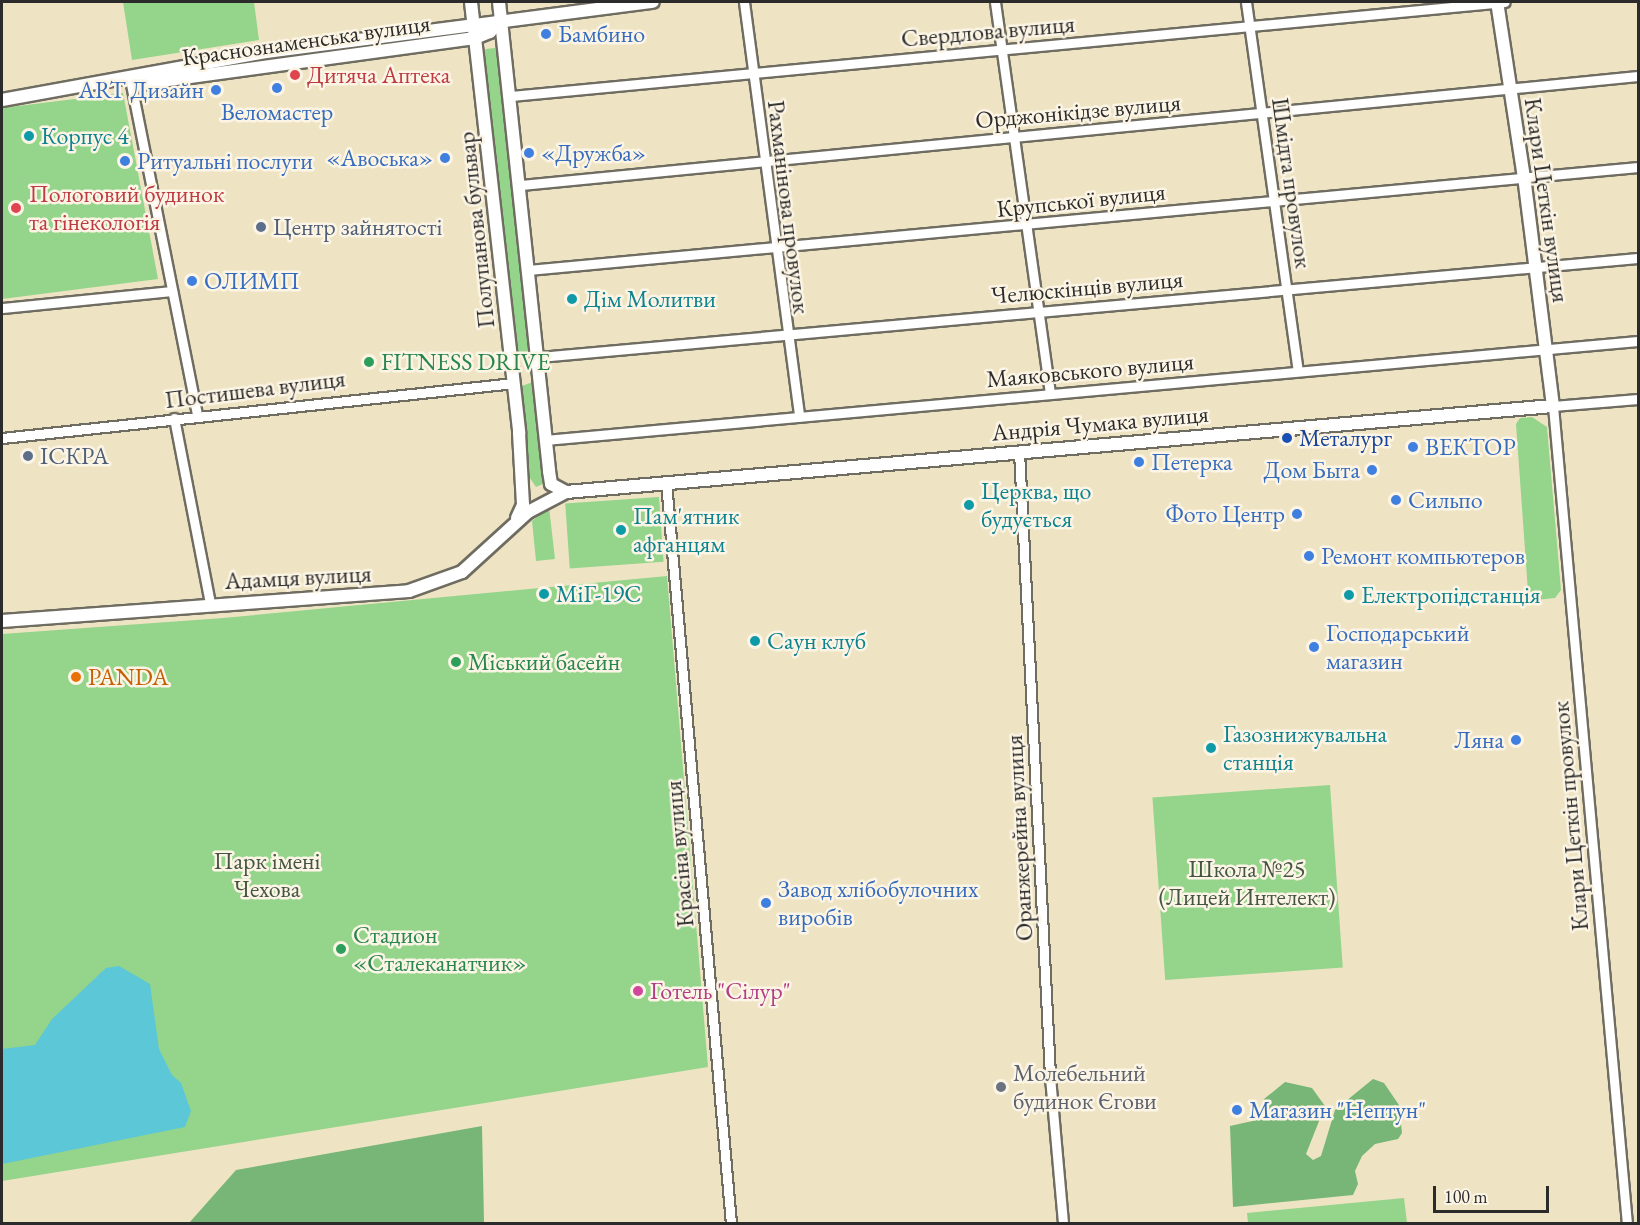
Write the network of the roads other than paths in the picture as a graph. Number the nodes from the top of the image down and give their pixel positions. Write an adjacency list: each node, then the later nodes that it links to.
1 (471, 2): 9 (street, Полупанова бульвар)
2 (499, 2): 8 (street, Полупанова бульвар)
3 (653, 2): 8 (street)
4 (744, 2): 13 (street, Рахманінова провулок)
5 (995, 2): 12 (street)
6 (1246, 2): 10 (street, Шмідта провулок)
7 (1499, 2): 10 (street, Свердлова вулиця); 16 (street, Клари Цеткін вулиця)
8 (501, 19): 9 (street, Краснознаменська вулиця); 11 (street, Краснознаменська вулиця); 17 (street, Полупанова бульвар)
9 (473, 24): 11 (street, Полупанова бульвар); 15 (street, Краснознаменська вулиця)
10 (1249, 26): 12 (street, Свердлова вулиця); 19 (street, Шмідта провулок)
11 (475, 38): 15 (street, Краснознаменська вулиця); 40 (street, Полупанова бульвар)
12 (1002, 49): 13 (street, Свердлова вулиця); 20 (street)
13 (753, 73): 17 (street, Свердлова вулиця); 21 (street, Рахманінова провулок)
14 (1638, 76): 16 (street, Орджонікідзе вулиця)
15 (130, 79): 18 (street); 32 (street)
16 (1509, 88): 19 (street, Орджонікідзе вулиця); 23 (street, Клари Цеткін вулиця)
17 (511, 96): 24 (street, Полупанова бульвар)
18 (2, 100)
19 (1263, 113): 20 (street, Орджонікідзе вулиця); 25 (street, Шмідта провулок)
20 (1013, 137): 21 (street, Орджонікідзе вулиця); 26 (street)
21 (762, 161): 24 (street, Орджонікідзе вулиця); 27 (street, Рахманінова провулок)
22 (1638, 167): 23 (street, Крупської вулиця)
23 (1524, 178): 25 (street, Крупської вулиця); 29 (street, Клари Цеткін вулиця)
24 (521, 185): 30 (street, Полупанова бульвар)
25 (1275, 201): 26 (street, Крупської вулиця); 31 (street, Шмідта провулок)
26 (1025, 224): 27 (street, Крупської вулиця); 34 (street)
27 (774, 247): 30 (street, Крупської вулиця); 35 (street, Рахманінова провулок)
28 (1638, 258): 29 (street, Челюскінців вулиця)
29 (1536, 267): 31 (street, Челюскінців вулиця); 37 (street, Клари Цеткін вулиця)
30 (528, 270): 38 (street, Полупанова бульвар)
31 (1286, 289): 34 (street, Челюскінців вулиця); 39 (street, Шмідта провулок)
32 (172, 291): 33 (street); 44 (street)
33 (2, 308)
34 (1037, 311): 35 (street, Челюскінців вулиця); 41 (street)
35 (786, 334): 38 (street, Челюскінців вулиця); 45 (street, Рахманінова провулок)
36 (1638, 341): 37 (street, Маяковського вулиця)
37 (1547, 350): 39 (street, Маяковського вулиця); 43 (street, Клари Цеткін вулиця)
38 (539, 357): 48 (street, Полупанова бульвар)
39 (1298, 370): 41 (street, Маяковського вулиця)
40 (514, 382): 44 (street, Постишева вулиця); 50 (street, Полупанова бульвар)
41 (1050, 393): 45 (street, Маяковського вулиця)
42 (1638, 399): 43 (street, Андрія Чумака вулиця)
43 (1553, 406): 49 (street, Андрія Чумака вулиця); 59 (street, Клари Цеткін провулок)
44 (197, 415): 46 (street, Постишева вулиця)
45 (799, 416): 48 (street, Маяковського вулиця)
46 (174, 418): 47 (street, Постишева вулиця); 55 (street)
47 (2, 438)
48 (546, 440): 52 (street, Полупанова бульвар)
49 (1019, 451): 51 (street, Андрія Чумака вулиця); 58 (street, Оранжерейна вулиця)
50 (523, 482): 53 (street); 54 (street, Полупанова бульвар)
51 (666, 482): 52 (street, Андрія Чумака вулиця); 57 (street, Красіна вулиця)
52 (566, 492): 53 (street, Адамця вулиця)
53 (549, 498): 54 (street, Адамця вулиця)
54 (515, 525): 55 (street, Адамця вулиця)
55 (210, 604): 56 (street, Адамця вулиця)
56 (2, 621)
57 (731, 1224)
58 (1063, 1224)
59 (1627, 1224)

